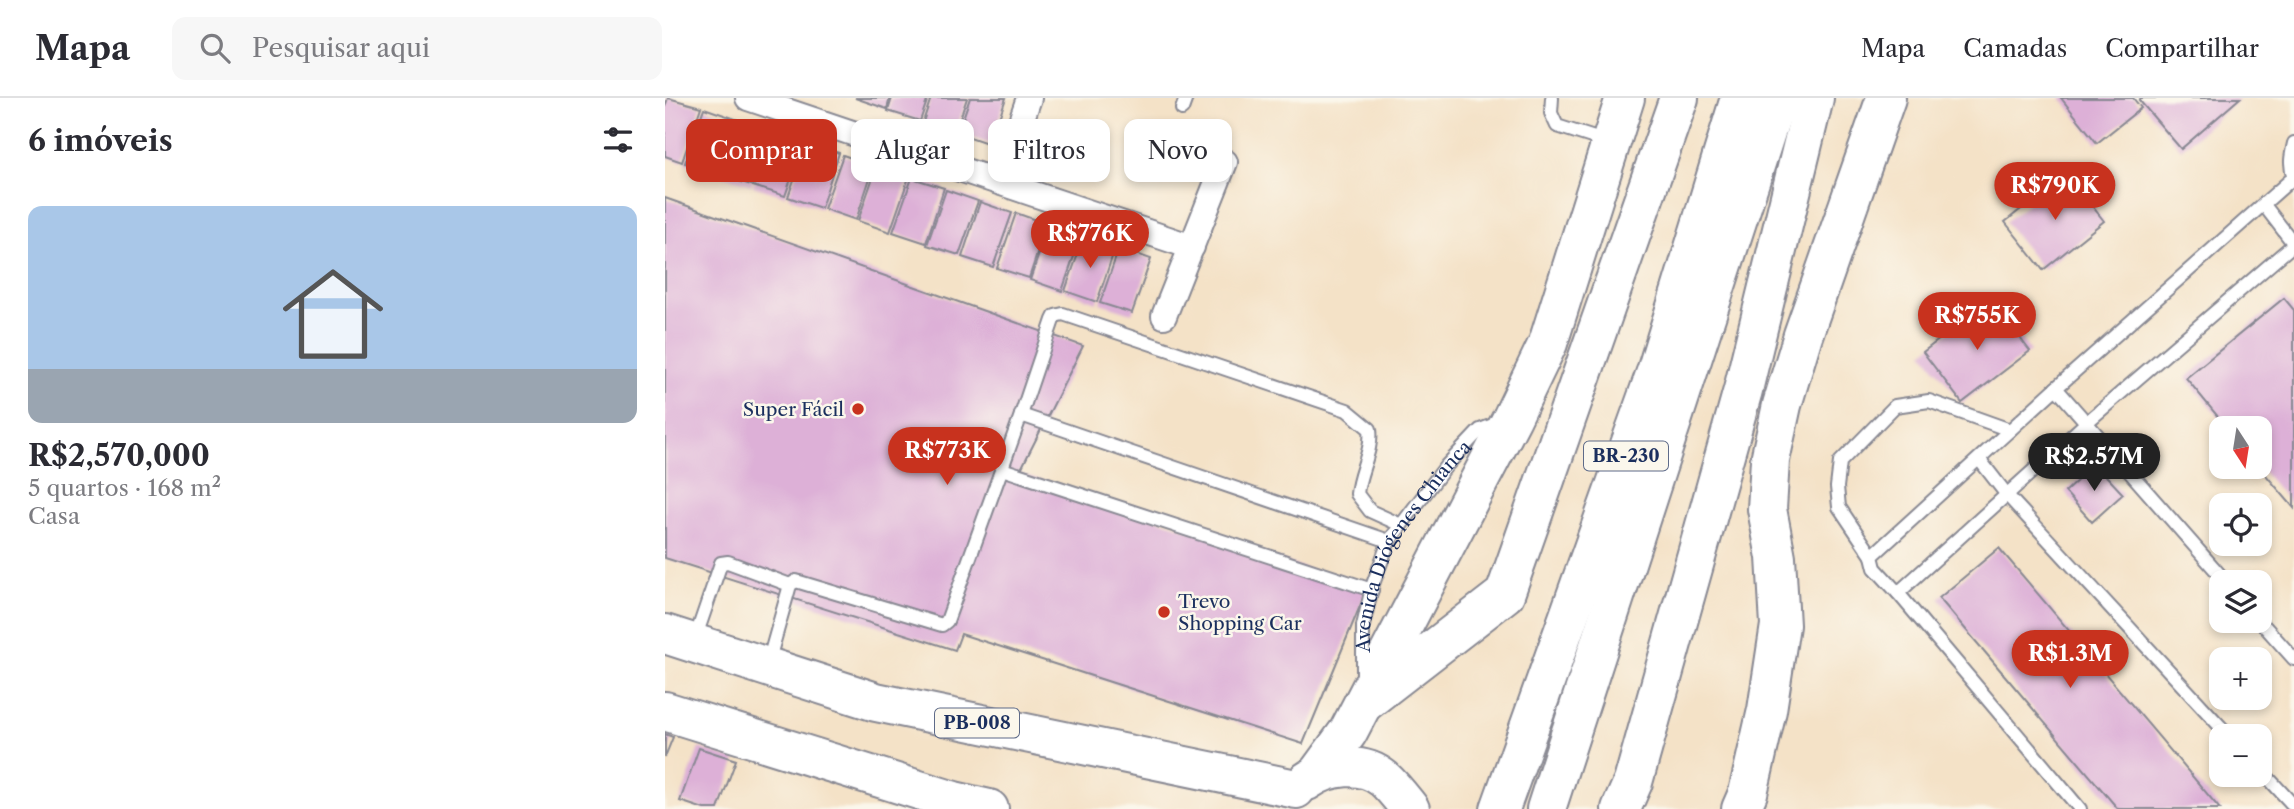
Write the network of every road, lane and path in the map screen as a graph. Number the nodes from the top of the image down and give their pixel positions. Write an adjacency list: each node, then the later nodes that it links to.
1 (748, 98): 13 (street)
2 (1029, 98): 10 (street)
3 (1552, 98): 11 (lane)
4 (1625, 98): 11 (main road, Avenida Diógenes Chianca)
5 (1679, 98): 40 (main road)
6 (1740, 98): 48 (main road, BR-230)
7 (1777, 98): 49 (main road, BR-230)
8 (1814, 98): 50 (main road)
9 (1886, 98): 51 (main road)
10 (1022, 119)
11 (1611, 143): 23 (main road, Avenida Diógenes Chianca)
12 (2294, 143): 14 (lane)
13 (988, 178)
14 (2294, 178): 17 (lane)
15 (1000, 182): 19 (street)
16 (1217, 182): 19 (street)
17 (2264, 205): 18 (lane); 21 (lane)
18 (2294, 244): 24 (lane)
19 (1192, 247): 20 (street)
20 (1164, 316)
21 (2056, 388): 24 (lane); 25 (lane)
22 (1021, 415): 27 (lane); 29 (lane); 30 (lane)
23 (1512, 418): 29 (lane, Avenida Diógenes Chianca); 40 (main road, Avenida Diógenes Chianca)
24 (2086, 423): 28 (lane); 32 (lane)
25 (2010, 430): 26 (lane); 31 (lane)
26 (1979, 459): 28 (lane); 31 (lane)
27 (1002, 469): 33 (lane); 34 (lane)
28 (2007, 495): 35 (lane); 42 (lane)
29 (1401, 525): 30 (lane, Avenida Diógenes Chianca)
30 (1389, 541): 34 (lane, Avenida Diógenes Chianca)
31 (1872, 556): 35 (lane)
32 (2216, 570)
33 (790, 585): 37 (lane); 39 (lane)
34 (1372, 590): 40 (lane, Avenida Diógenes Chianca)
35 (1898, 593): 52 (lane)
36 (2271, 633): 38 (lane)
37 (679, 638): 39 (main road, PB-008)
38 (2294, 659)
39 (767, 667): 44 (main road, PB-008)
40 (1363, 704): 44 (main road, Avenida Diógenes Chianca)
41 (665, 711): 46 (main road)
42 (2218, 724)
43 (2272, 782): 45 (lane)
44 (1299, 790): 47 (main road, PB-008)
45 (2294, 806)
46 (989, 809)
47 (1410, 809)
48 (1500, 809)
49 (1546, 809)
50 (1621, 809)
51 (1741, 809)
52 (2080, 809)

